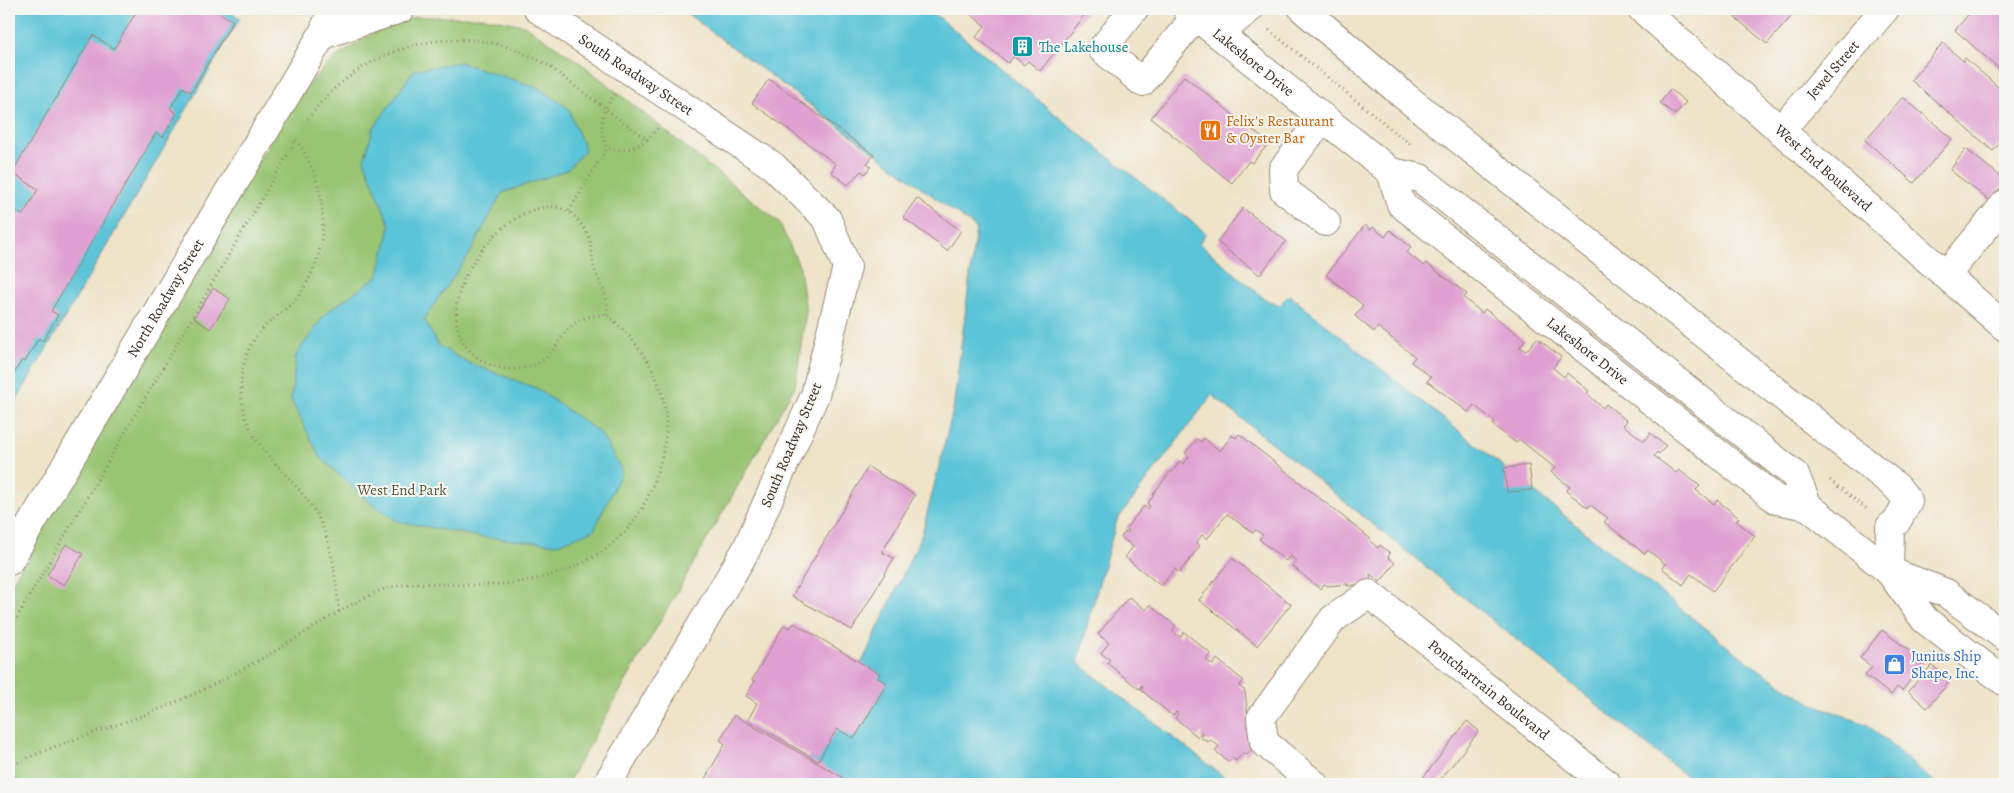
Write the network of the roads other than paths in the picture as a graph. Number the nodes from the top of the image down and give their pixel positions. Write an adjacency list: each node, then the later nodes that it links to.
1 (333, 9): 11 (street, North Roadway Street)
2 (400, 9): 11 (street)
3 (538, 9): 26 (street, South Roadway Street)
4 (1134, 9): 9 (street)
5 (1249, 9): 10 (street)
6 (1303, 9): 23 (street)
7 (1642, 9): 13 (street, West End Boulevard)
8 (1885, 9): 13 (street, Jewel Street)
9 (1192, 12): 10 (street, Lakeshore Drive)
10 (1218, 34): 12 (street, Lakeshore Drive)
11 (322, 35): 22 (street, North Roadway Street)
12 (1324, 118): 14 (street, Lakeshore Drive); 16 (street)
13 (1780, 130): 17 (street, West End Boulevard)
14 (1390, 172): 19 (street, Lakeshore Drive); 20 (street, Lakeshore Drive)
15 (2005, 204): 17 (street)
16 (1326, 222)
17 (1946, 275): 18 (street, West End Boulevard)
18 (2005, 327)
19 (1610, 328): 20 (street); 21 (street, Lakeshore Drive)
20 (1591, 354): 21 (street, Lakeshore Drive)
21 (1808, 506): 23 (street, Lakeshore Drive)
22 (9, 560)
23 (1889, 571): 24 (street, Lakeshore Drive); 25 (street, Lakeshore Drive)
24 (2005, 637)
25 (2005, 682)
26 (607, 784)
27 (1314, 784): 28 (street, Pontchartrain Boulevard)
28 (1607, 784)

